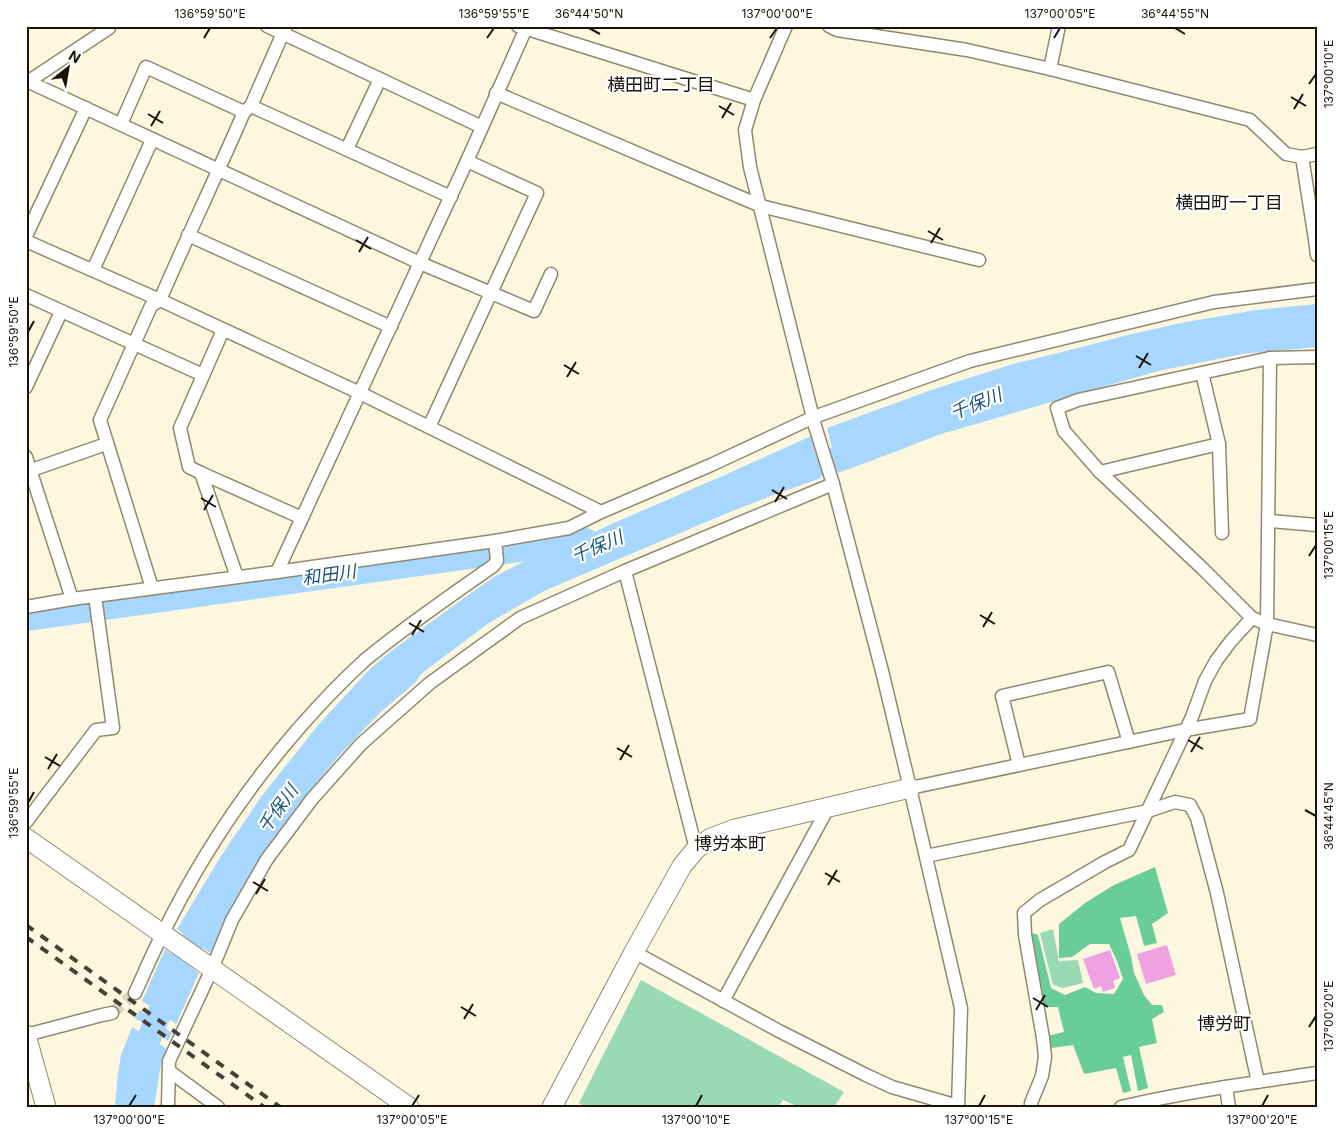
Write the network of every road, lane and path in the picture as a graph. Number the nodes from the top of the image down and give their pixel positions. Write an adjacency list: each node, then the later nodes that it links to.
1 (267, 26): 8 (street)
2 (786, 26): 13 (street)
3 (829, 26): 7 (street)
4 (1059, 26): 9 (street)
5 (109, 27): 11 (street)
6 (524, 27): 12 (street); 13 (street)
7 (844, 28): 9 (street)
8 (284, 30): 10 (street); 15 (street)
9 (1050, 69): 21 (street)
10 (380, 79): 17 (street); 19 (street)
11 (28, 83): 14 (street)
12 (496, 93): 17 (street); 25 (street)
13 (754, 100): 25 (street)
14 (86, 108): 16 (street); 27 (street)
15 (248, 109): 16 (street); 19 (street); 23 (street)
16 (121, 124): 18 (street)
17 (482, 127): 22 (street)
18 (152, 140): 23 (street); 32 (street)
19 (347, 149): 24 (street)
20 (1317, 154): 21 (street)
21 (1302, 157): 29 (street)
22 (467, 161): 24 (street); 35 (street)
23 (219, 170): 26 (street); 31 (street)
24 (451, 197): 31 (street)
25 (761, 206): 30 (street); 48 (street)
26 (188, 235): 37 (street); 39 (street)
27 (26, 236)
28 (26, 241): 32 (street)
29 (1317, 256)
30 (979, 260)
31 (420, 263): 35 (street); 39 (street)
32 (93, 270): 37 (street)
33 (551, 274): 35 (street)
34 (1317, 289): 48 (street)
35 (491, 293): 49 (street)
36 (26, 295): 38 (street)
37 (160, 300): 40 (street); 41 (street)
38 (61, 312): 41 (street); 46 (street)
39 (391, 326): 47 (street)
40 (223, 330): 45 (street); 47 (street)
41 (134, 344): 45 (street); 50 (street)
42 (1317, 357): 43 (street)
43 (1270, 358): 44 (street); 59 (street)
44 (1202, 373): 51 (street); 54 (street)
45 (203, 375): 55 (street)
46 (26, 388)
47 (360, 393): 49 (street); 58 (street)
48 (815, 421): 56 (street); 57 (street)
49 (429, 427): 57 (street)
50 (106, 444): 53 (street); 66 (street)
51 (1220, 444): 54 (street); 61 (street)
52 (26, 457): 53 (street)
53 (29, 472): 67 (street)
54 (1100, 472): 70 (street)
55 (201, 473): 58 (street); 65 (street)
56 (832, 481): 63 (street); 76 (street)
57 (601, 512): 62 (street)
58 (302, 518): 64 (street)
59 (1269, 521): 60 (street); 71 (street)
60 (1317, 524)
61 (1222, 533)
62 (495, 544): 64 (street); 83 (street)
63 (625, 571): 81 (street); 85 (street)
64 (277, 572): 65 (street)
65 (237, 577): 66 (street)
66 (152, 588): 68 (street)
67 (72, 599): 68 (street); 69 (street)
68 (96, 599): 79 (street)
69 (26, 607)
70 (1252, 618): 71 (street); 73 (street)
71 (1268, 624): 72 (street); 73 (street)
72 (1317, 635)
73 (1186, 730): 74 (street); 78 (street)
74 (1129, 742): 75 (street); 75 (street)
75 (1019, 765): 76 (street)
76 (910, 788): 77 (street); 82 (street)
77 (828, 808): 81 (street); 87 (street)
78 (1148, 811): 82 (street); 92 (street); 100 (street)
79 (26, 822)
80 (26, 838): 83 (street)
81 (696, 849): 84 (street)
82 (926, 856): 94 (street)
83 (165, 936): 85 (street); 86 (street)
84 (634, 952): 87 (street); 99 (street)
85 (209, 967): 90 (street); 98 (street)
86 (135, 993)
87 (723, 1001): 94 (street)
88 (112, 1014): 89 (street)
89 (26, 1035): 95 (street)
90 (169, 1071): 96 (street); 97 (street)
91 (1317, 1073): 92 (street)
92 (1258, 1082): 93 (street)
93 (1226, 1087): 101 (street); 102 (street)
94 (958, 1106)
95 (46, 1107)
96 (168, 1107)
97 (218, 1107)
98 (409, 1107)
99 (552, 1107)
100 (1031, 1107)
101 (1121, 1107)
102 (1229, 1107)

